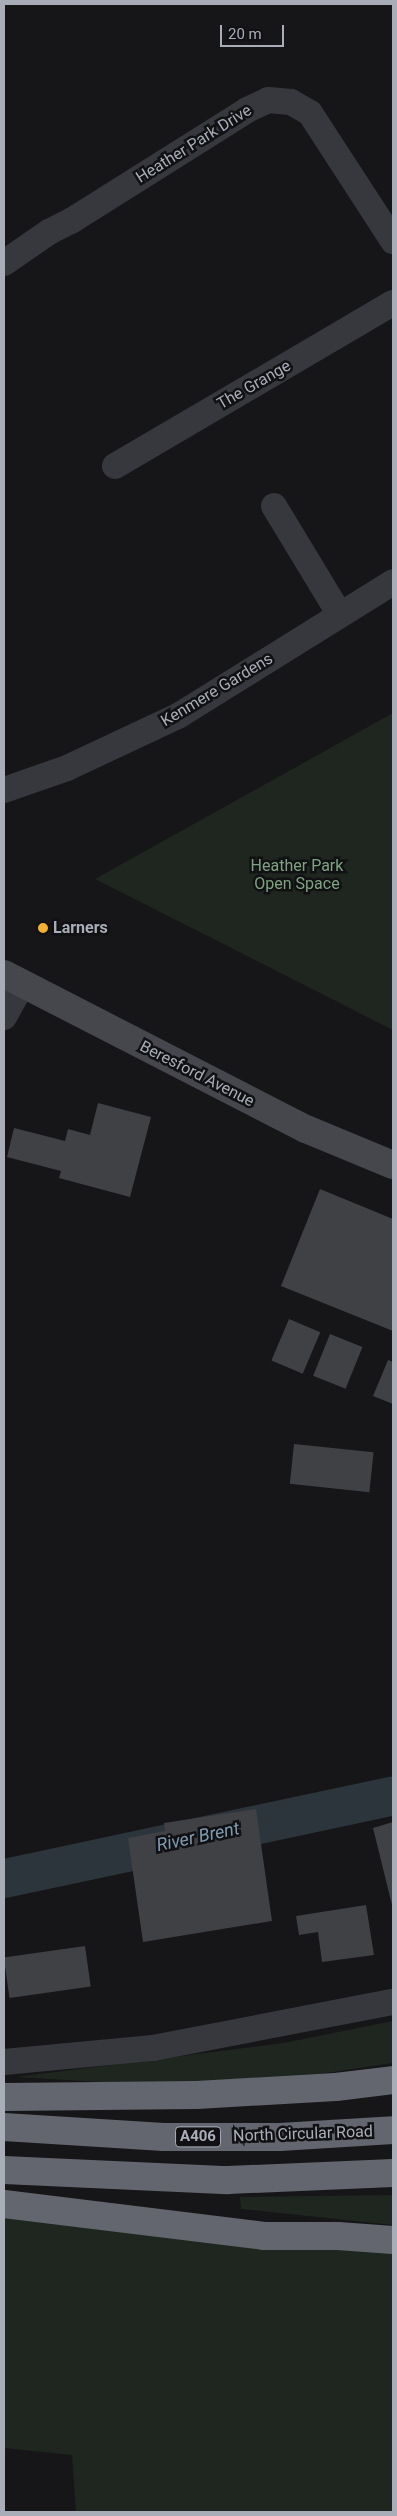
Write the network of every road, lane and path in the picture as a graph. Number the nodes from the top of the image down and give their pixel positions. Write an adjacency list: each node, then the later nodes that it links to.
1 (393, 241): 2 (street, Heather Park Drive)
2 (4, 263)
3 (393, 303): 4 (street, The Grange)
4 (115, 466)
5 (274, 506): 7 (street)
6 (393, 582): 7 (street, Kenmere Gardens)
7 (340, 615): 8 (street, Kenmere Gardens)
8 (4, 790)
9 (13, 979): 10 (street); 11 (street, Beresford Avenue)
10 (4, 1017)
11 (393, 1165)
12 (393, 2002): 13 (street)
13 (4, 2062)
14 (393, 2080): 15 (highway)
15 (4, 2098)
16 (4, 2127): 17 (highway, North Circular Road / A406)
17 (393, 2130)
18 (4, 2170): 19 (highway)
19 (393, 2172)
20 (4, 2204): 21 (highway)
21 (393, 2240)

